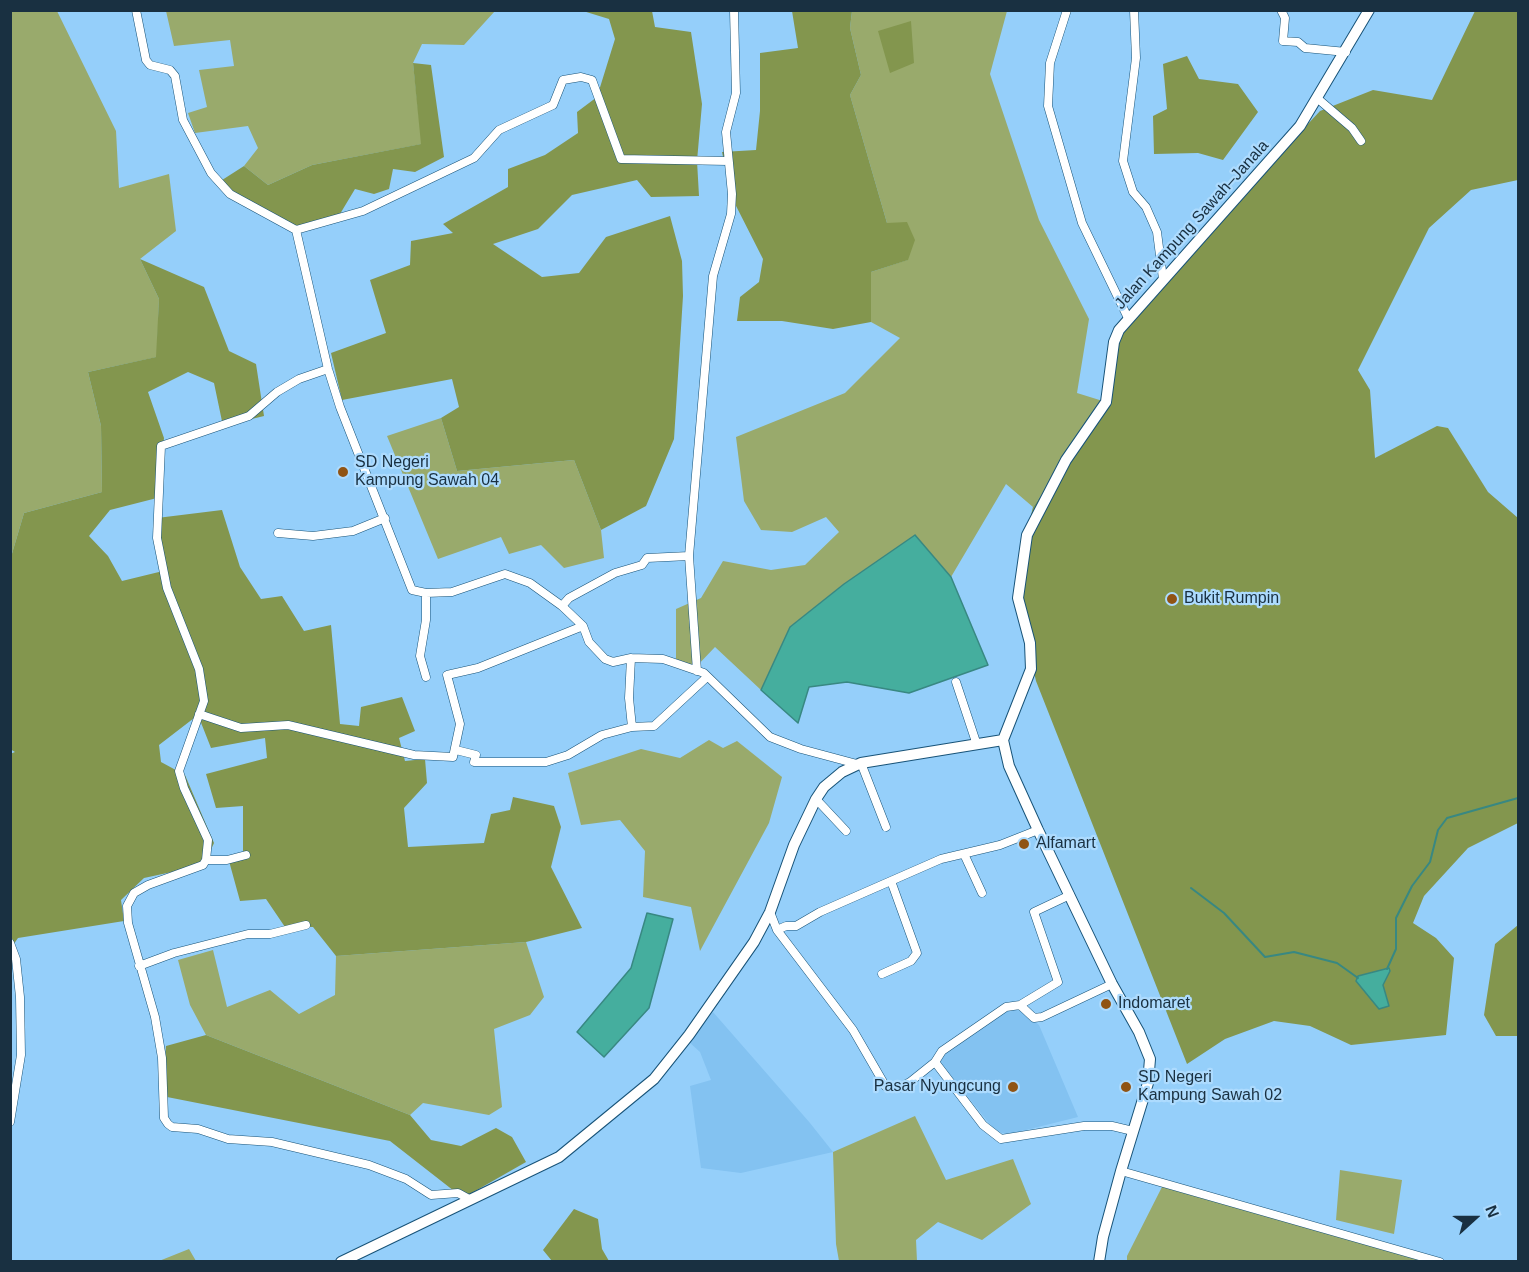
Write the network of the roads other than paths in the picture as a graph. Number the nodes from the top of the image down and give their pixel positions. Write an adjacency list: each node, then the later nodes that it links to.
1 (136, 10): 11 (street)
2 (734, 10): 10 (street)
3 (1067, 10): 13 (street)
4 (1134, 10): 12 (street)
5 (1281, 10): 7 (street)
6 (1369, 10): 7 (main road, Jalan Kampung Sawah–Janala)
7 (1346, 52): 8 (main road, Jalan Kampung Sawah–Janala)
8 (1317, 98): 9 (street); 12 (main road, Jalan Kampung Sawah–Janala)
9 (1361, 141)
10 (728, 161): 11 (street); 17 (street)
11 (296, 230): 14 (street)
12 (1163, 279): 13 (main road, Jalan Kampung Sawah–Janala)
13 (1128, 318): 28 (main road, Jalan Kampung Sawah–Janala)
14 (328, 369): 15 (street); 26 (street)
15 (385, 518): 16 (street); 18 (street)
16 (278, 533)
17 (689, 556): 19 (street); 22 (street)
18 (426, 593): 19 (street); 23 (street)
19 (562, 606): 20 (street)
20 (583, 626): 21 (street); 30 (street)
21 (631, 658): 22 (street); 27 (street)
22 (697, 671): 24 (street)
23 (426, 677)
24 (707, 677): 27 (street); 31 (street)
25 (956, 682): 29 (street)
26 (199, 714): 30 (street); 38 (street)
27 (632, 727): 30 (street)
28 (1003, 740): 29 (main road); 34 (main road)
29 (976, 742): 31 (main road)
30 (456, 750)
31 (859, 763): 32 (main road); 33 (street)
32 (816, 799): 35 (street); 42 (main road)
33 (886, 826)
34 (1038, 830): 36 (street); 41 (main road)
35 (846, 831)
36 (964, 854): 39 (street); 40 (street)
37 (246, 855): 38 (street)
38 (206, 860): 46 (street)
39 (891, 881): 44 (street); 47 (street)
40 (982, 892)
41 (1070, 895): 48 (main road); 49 (street)
42 (770, 912): 44 (street); 54 (main road)
43 (306, 925): 46 (street)
44 (777, 930): 50 (street)
45 (10, 942): 51 (street)
46 (139, 966): 54 (street)
47 (882, 974)
48 (1112, 984): 49 (street); 52 (main road)
49 (1020, 1005): 50 (street)
50 (935, 1062): 52 (street)
51 (10, 1122)
52 (1134, 1131): 53 (main road)
53 (1121, 1171): 57 (main road); 58 (street)
54 (470, 1199): 55 (main road)
55 (359, 1258): 56 (main road)
56 (341, 1262)
57 (1100, 1262)
58 (1440, 1262)

